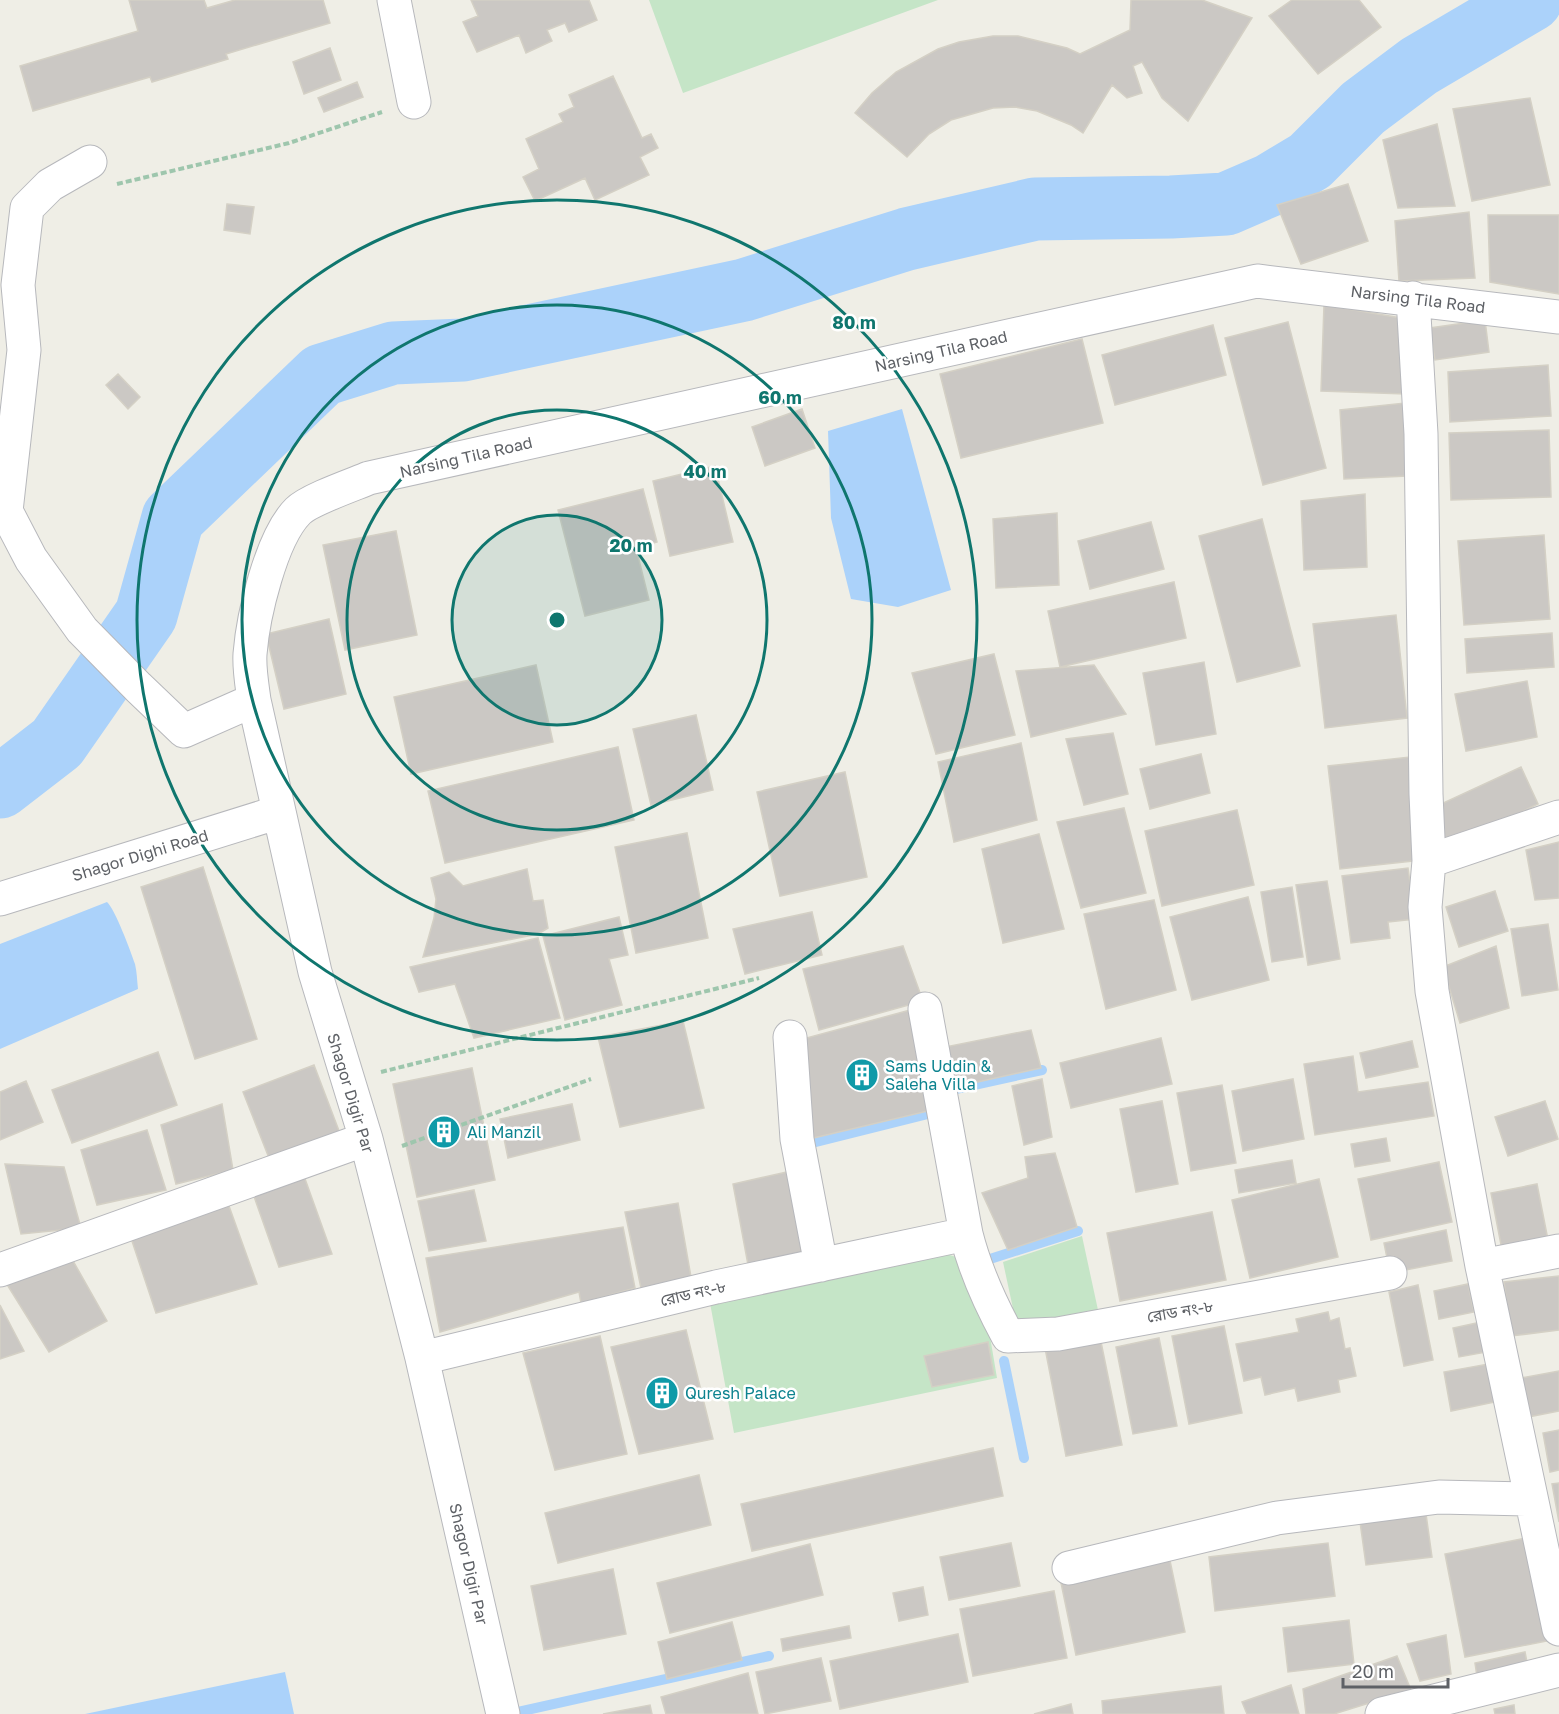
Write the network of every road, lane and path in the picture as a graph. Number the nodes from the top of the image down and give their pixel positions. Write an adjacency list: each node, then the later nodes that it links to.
1 (394, 0): 2 (street)
2 (414, 102): 3 (path)
3 (98, 174): 7 (street)
4 (1413, 298): 5 (street, Narsing Tila Road); 6 (street, Narsing Tila Road); 10 (street)
5 (1559, 317)
6 (330, 494): 7 (street, Shagor Digir Par)
7 (254, 700): 8 (street, Shagor Digir Par)
8 (279, 812): 11 (street, Shagor Dighi Road); 16 (street, Shagor Digir Par)
9 (1559, 817): 10 (street)
10 (1429, 861): 21 (street)
11 (0, 899)
12 (759, 978): 16 (path)
13 (925, 1009): 18 (street, রোড নং-৮)
14 (790, 1037): 20 (street)
15 (591, 1079): 17 (path)
16 (348, 1080): 17 (street, Shagor Digir Par)
17 (380, 1144): 22 (street); 24 (street, Shagor Digir Par)
18 (966, 1233): 20 (street, রোড নং-৮); 23 (street, রোড নং-৮)
19 (1559, 1251): 21 (street)
20 (821, 1265): 24 (street, রোড নং-৮)
21 (1482, 1266): 25 (street)
22 (0, 1270)
23 (1390, 1273)
24 (422, 1359): 29 (street, Shagor Digir Par)
25 (1531, 1499): 26 (street); 27 (street)
26 (1069, 1568)
27 (1559, 1629)
28 (1559, 1670): 30 (street)
29 (503, 1714)
30 (1382, 1714)

